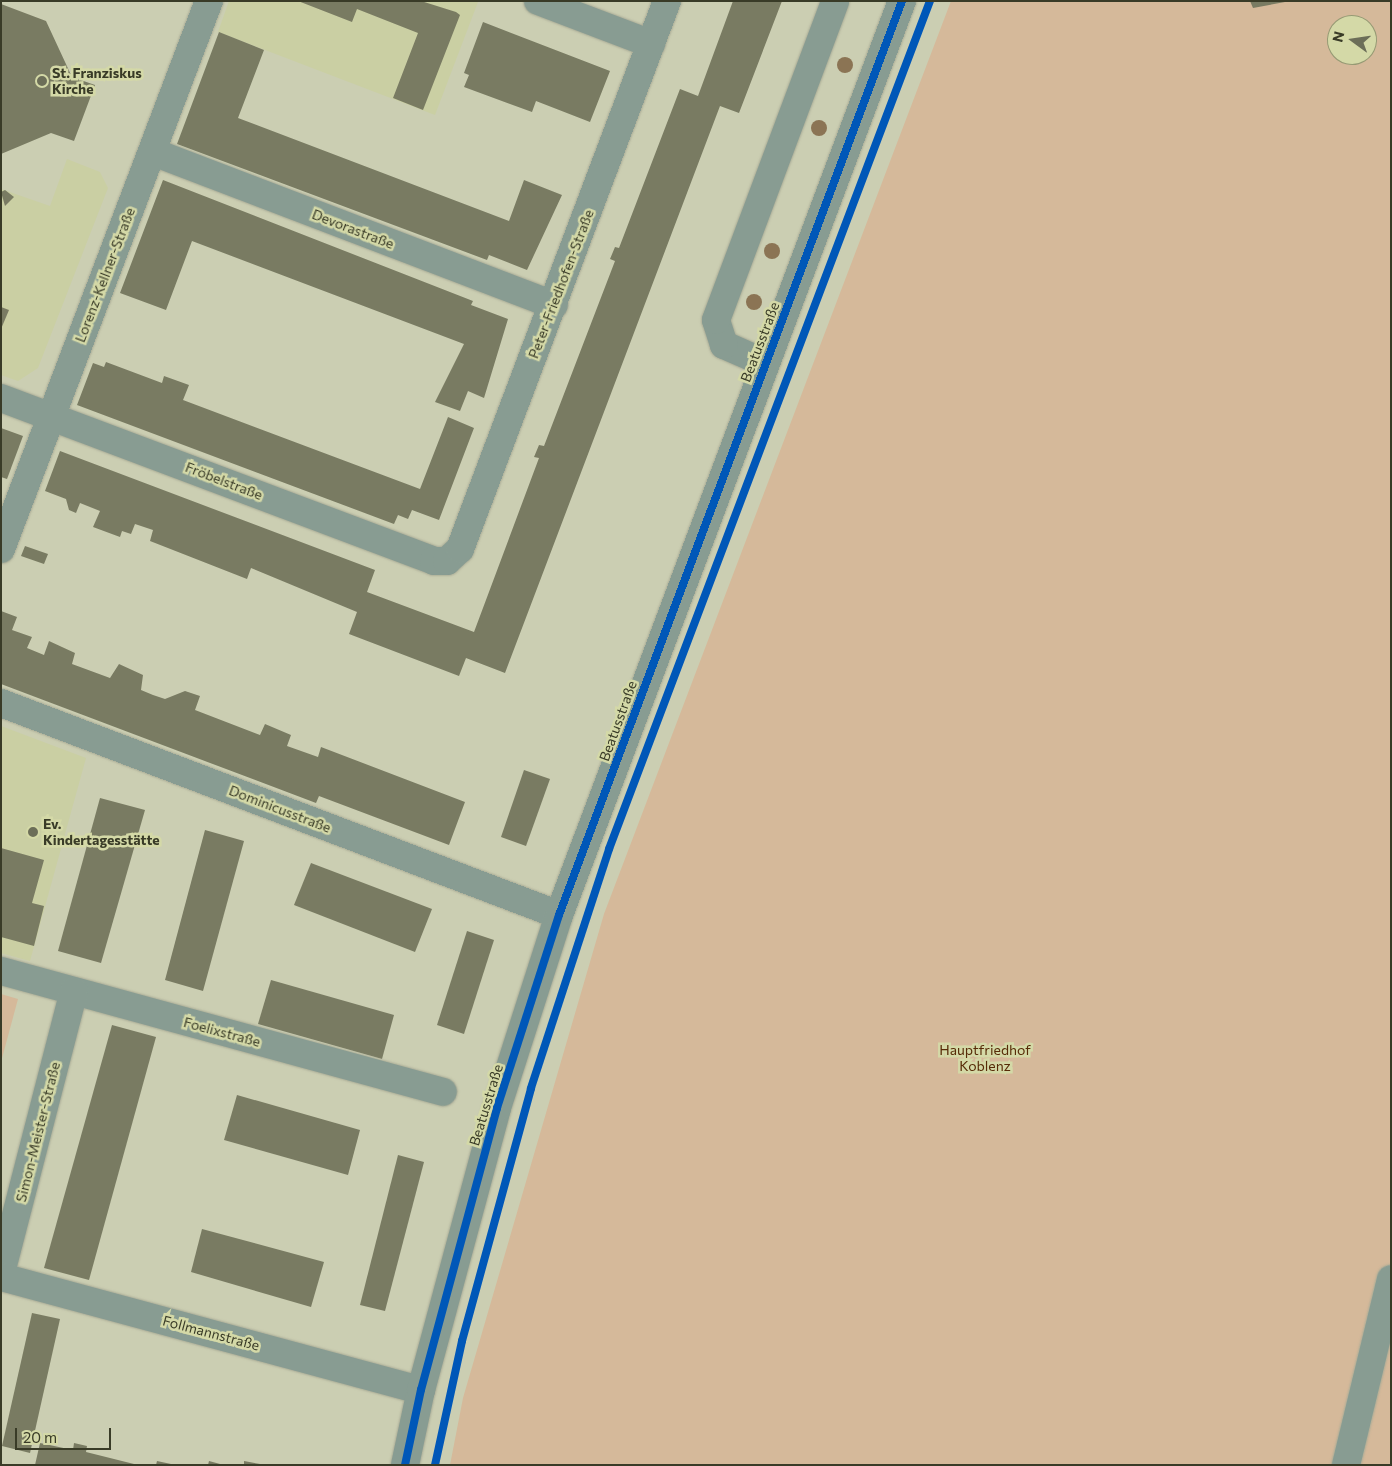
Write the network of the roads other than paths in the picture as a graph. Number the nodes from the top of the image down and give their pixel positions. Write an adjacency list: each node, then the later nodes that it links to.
1 (210, 1): 7 (street, Lorenz-Kellner-Straße)
2 (538, 1): 6 (street)
3 (667, 1): 6 (street, Peter-Friedhofen-Straße)
4 (835, 1): 9 (street, Beatusstraße)
5 (902, 1): 9 (street, Beatusstraße)
6 (651, 44): 8 (street, Peter-Friedhofen-Straße)
7 (153, 152): 8 (street, Devorastraße); 11 (street, Lorenz-Kellner-Straße)
8 (554, 305): 13 (street, Peter-Friedhofen-Straße)
9 (765, 363): 15 (street, Beatusstraße)
10 (1, 398): 11 (street, Fröbelstraße)
11 (51, 416): 12 (street, Lorenz-Kellner-Straße); 13 (street, Fröbelstraße)
12 (1, 549)
13 (447, 561)
14 (1, 702): 15 (street, Dominicusstraße)
15 (559, 915): 22 (street, Beatusstraße)
16 (1, 971): 17 (street, Foelixstraße)
17 (74, 991): 18 (street, Foelixstraße); 19 (street, Simon-Meister-Straße)
18 (443, 1092)
19 (1, 1273)
20 (1, 1277): 22 (street, Follmannstraße)
21 (1391, 1279): 24 (street)
22 (421, 1390): 23 (street, Beatusstraße)
23 (406, 1465)
24 (1346, 1465)

